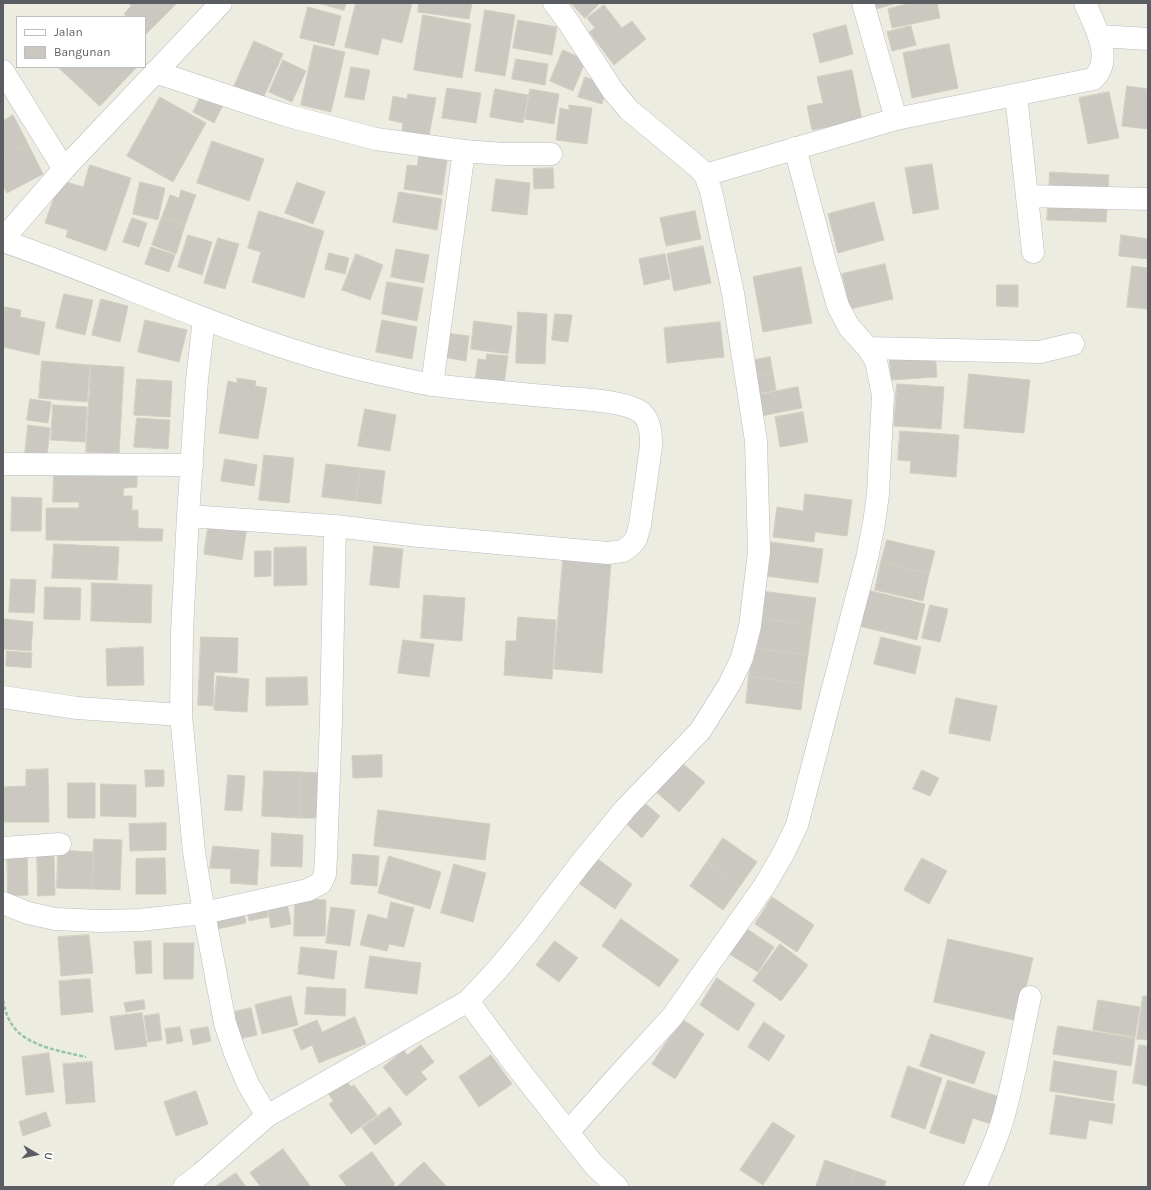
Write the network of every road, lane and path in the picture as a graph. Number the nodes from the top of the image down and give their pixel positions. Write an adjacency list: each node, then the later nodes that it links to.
1 (221, 3): 8 (street)
2 (554, 3): 15 (street)
3 (863, 3): 10 (street)
4 (1085, 3): 5 (street)
5 (1099, 36): 6 (street); 9 (street)
6 (1148, 39)
7 (3, 71): 14 (street)
8 (155, 72): 12 (street); 14 (street)
9 (1016, 95): 10 (street); 16 (street)
10 (896, 119): 11 (street)
11 (795, 148): 15 (street); 22 (street)
12 (464, 151): 13 (street); 23 (street)
13 (552, 154)
14 (64, 169): 18 (street)
15 (705, 175): 36 (street)
16 (1027, 196): 17 (street); 19 (street)
17 (1148, 199)
18 (3, 240): 20 (street)
19 (1033, 252)
20 (204, 319): 23 (street); 25 (street)
21 (1073, 344): 22 (street)
22 (868, 348): 39 (street)
23 (432, 385): 27 (street)
24 (3, 464): 25 (street)
25 (192, 465): 26 (street)
26 (188, 516): 27 (street); 29 (street)
27 (335, 526): 33 (street)
28 (3, 697): 29 (street)
29 (180, 715): 33 (street)
30 (60, 844): 31 (street)
31 (3, 848)
32 (3, 903): 33 (street)
33 (204, 913): 38 (street)
34 (1030, 997): 42 (street)
35 (3, 1000): 37 (path)
36 (468, 1001): 38 (street); 39 (street)
37 (86, 1056)
38 (267, 1116): 40 (street)
39 (568, 1132): 41 (street)
40 (184, 1187)
41 (617, 1187)
42 (975, 1187)

